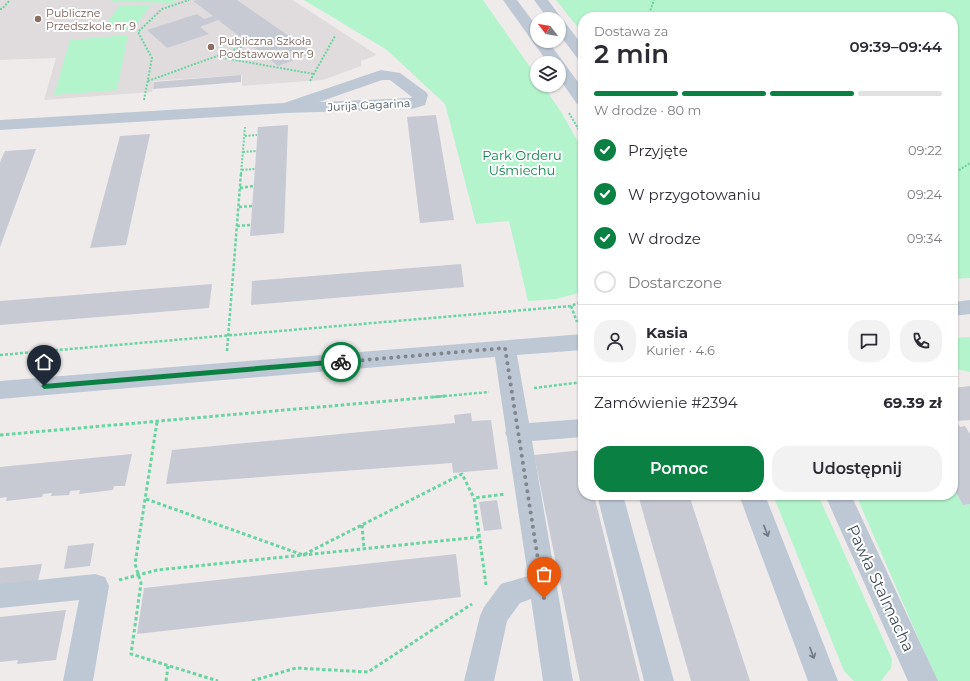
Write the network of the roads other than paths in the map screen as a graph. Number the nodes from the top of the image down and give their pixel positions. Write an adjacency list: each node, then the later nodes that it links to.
1 (510, 0): 4 (street)
2 (541, 0): 3 (street)
3 (550, 12)
4 (530, 27)
5 (566, 33): 6 (street)
6 (578, 49)
7 (566, 77): 8 (street)
8 (578, 93)
9 (286, 108): 9 (street, Jurija Gagarina); 10 (street, Jurija Gagarina)
10 (0, 125)
11 (970, 307): 12 (street)
12 (958, 308)
13 (578, 342): 14 (street)
14 (505, 348): 15 (street); 17 (street)
15 (0, 390)
16 (578, 428): 17 (street)
17 (518, 433): 21 (street)
18 (611, 500): 26 (street)
19 (754, 500): 27 (street, one-way to 27)
20 (840, 500): 28 (street, Pawła Stalmacha)
21 (541, 584): 24 (street); 25 (street)
22 (0, 596): 23 (street)
23 (78, 681)
24 (479, 681)
25 (558, 681)
26 (659, 681)
27 (823, 681)
28 (923, 681)

